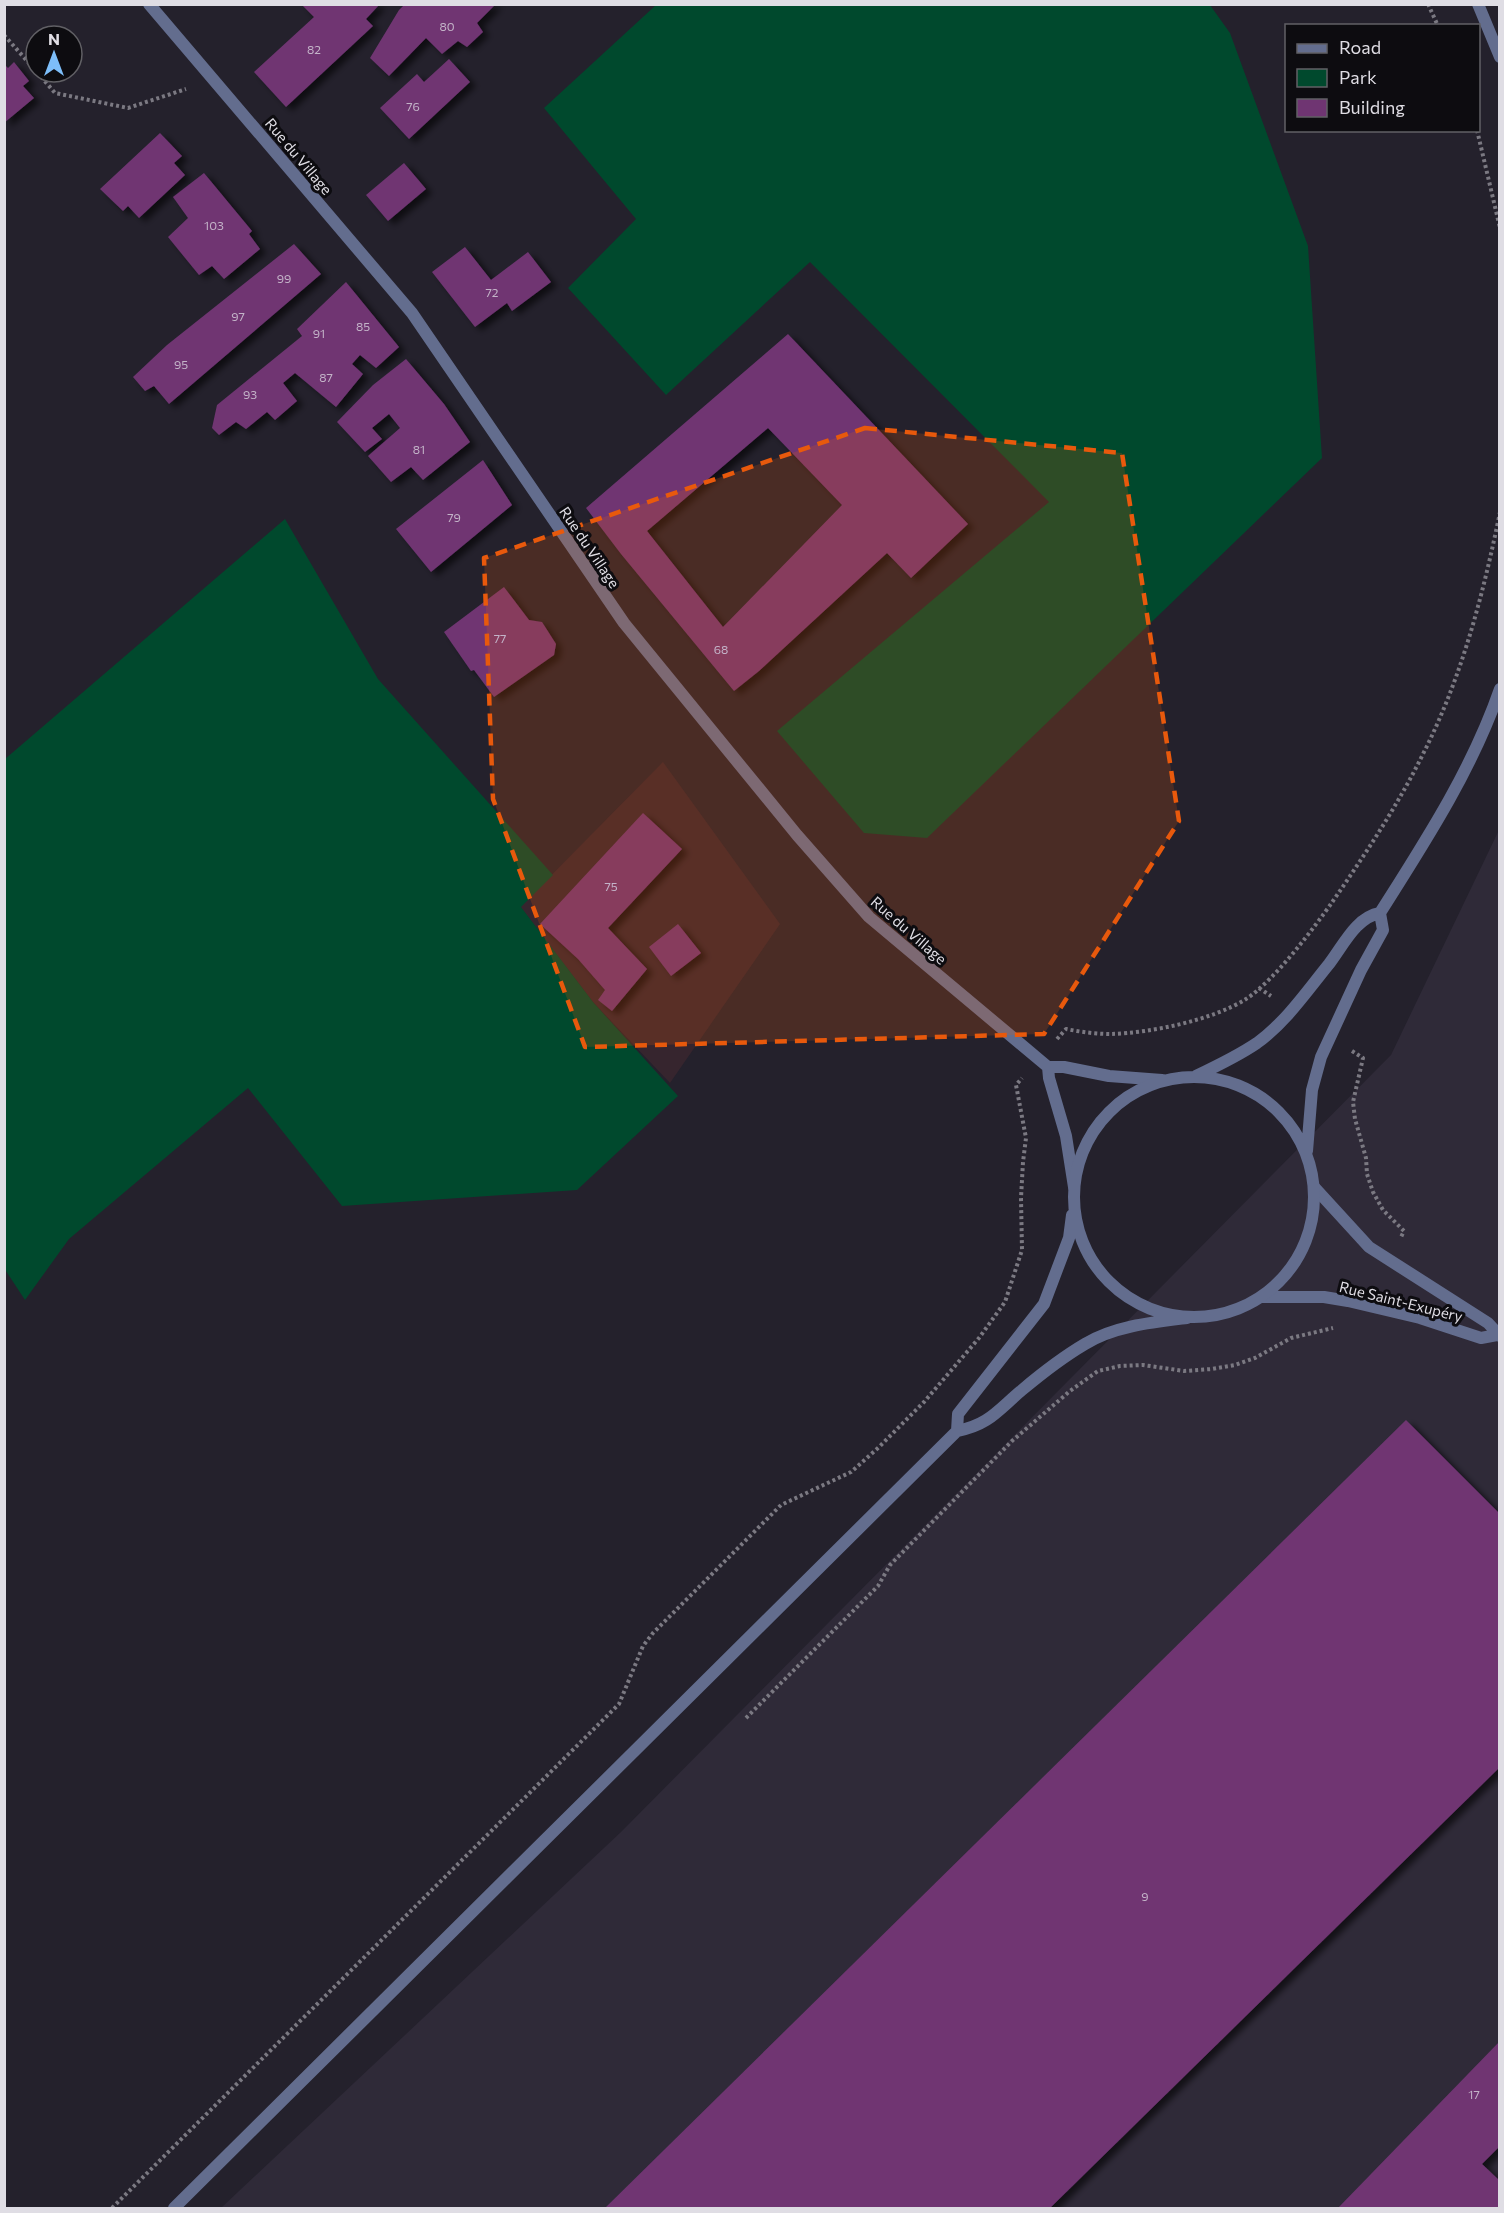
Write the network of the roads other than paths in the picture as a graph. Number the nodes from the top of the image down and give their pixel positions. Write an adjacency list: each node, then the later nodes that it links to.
1 (149, 4): 6 (street, Rue du Village)
2 (1478, 4): 3 (street)
3 (1500, 57)
4 (1500, 689): 5 (street)
5 (1380, 914): 7 (street); 9 (street)
6 (1048, 1067): 8 (street); 10 (street)
7 (1196, 1076): 8 (street); 9 (street)
8 (1162, 1080): 10 (street)
9 (1307, 1152): 11 (street)
10 (1074, 1186): 12 (street)
11 (1315, 1188): 13 (street); 15 (street, Rue Saint-Exupéry)
12 (1073, 1202): 14 (street); 16 (street)
13 (1262, 1297): 14 (street); 15 (street, Rue Saint-Exupéry)
14 (1187, 1318): 16 (street)
15 (1498, 1336)
16 (957, 1431): 17 (street)
17 (174, 2208)

